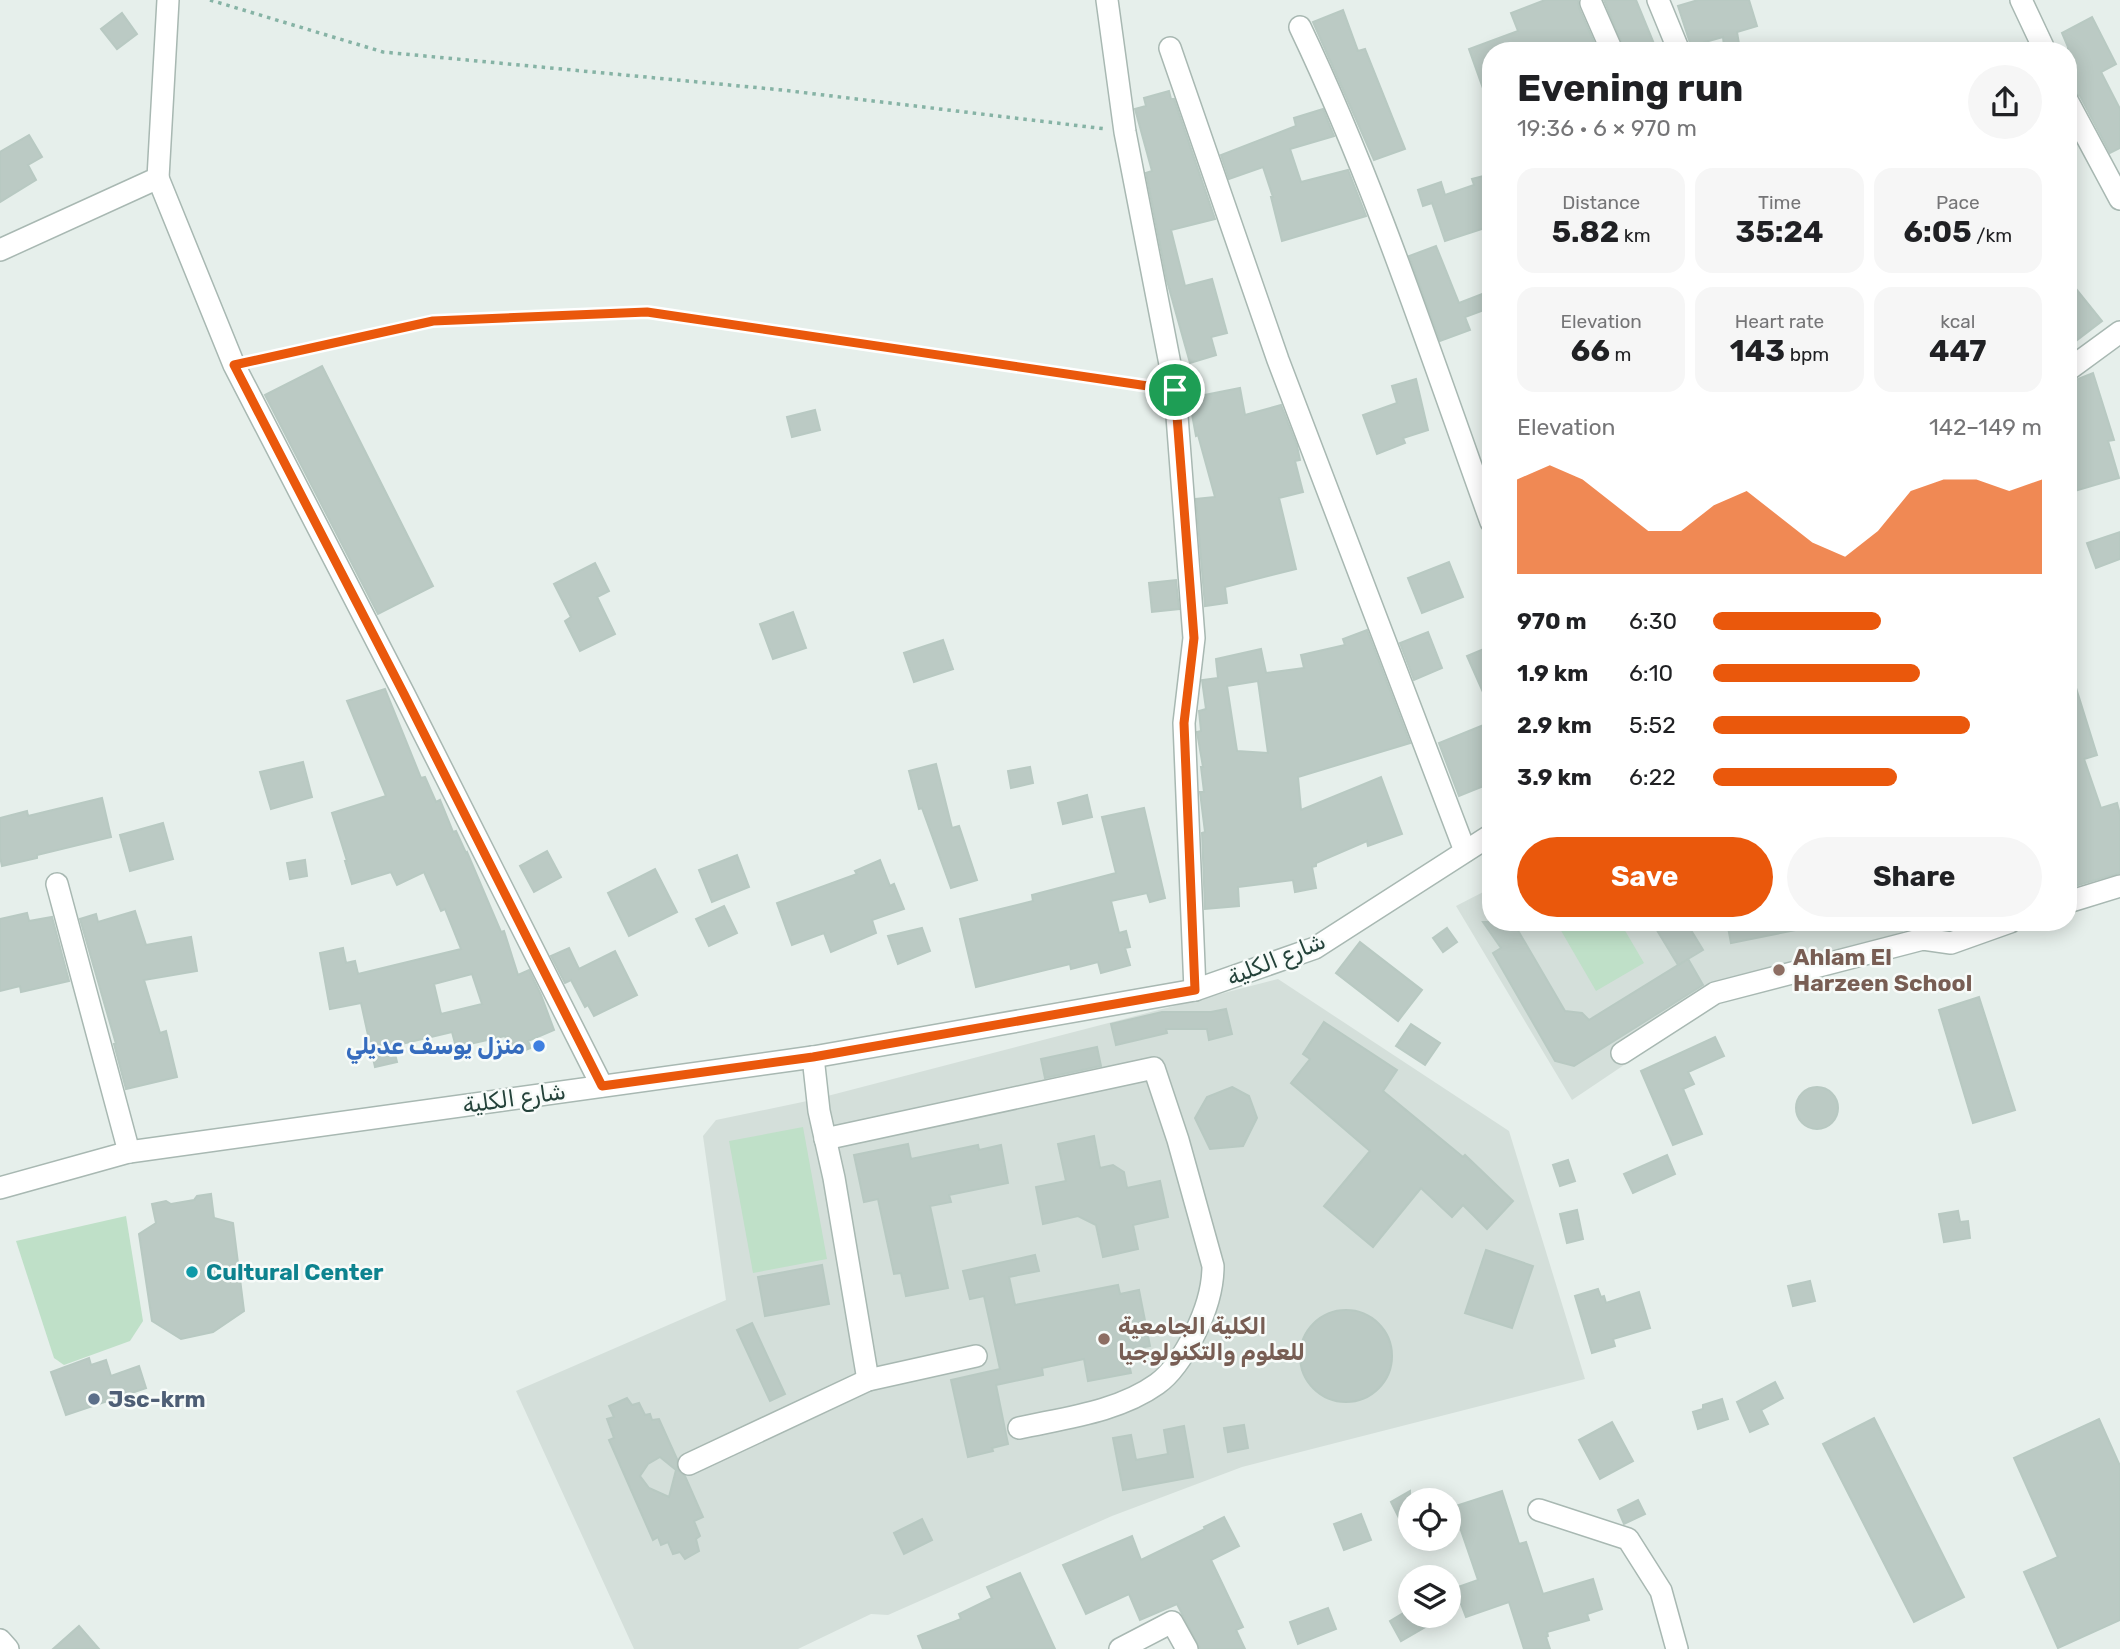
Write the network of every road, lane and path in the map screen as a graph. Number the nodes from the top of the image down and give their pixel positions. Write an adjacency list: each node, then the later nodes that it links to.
1 (168, 0): 14 (street)
2 (210, 0): 13 (path)
3 (1107, 0): 13 (street)
4 (1658, 0): 9 (street)
5 (2021, 0): 10 (street)
6 (1591, 3): 8 (street)
7 (1300, 27): 21 (street)
8 (1608, 42)
9 (1675, 42)
10 (2041, 42)
11 (1170, 48): 23 (street)
12 (2077, 119): 15 (street)
13 (1125, 132): 20 (street)
14 (158, 178): 16 (street); 19 (street)
15 (2120, 199)
16 (0, 250)
17 (2120, 332): 18 (street)
18 (2077, 363)
19 (234, 365): 20 (path); 32 (street)
20 (1175, 390): 29 (street)
21 (1482, 497)
22 (1482, 840): 23 (street, شارع الكلية)
23 (1465, 850): 29 (street, شارع الكلية)
24 (57, 884): 34 (street)
25 (2120, 886): 26 (street)
26 (2077, 899)
27 (1922, 931): 28 (street); 30 (street)
28 (1985, 931)
29 (1195, 990): 31 (street, شارع الكلية)
30 (1622, 1053)
31 (813, 1057): 32 (street, شارع الكلية); 33 (street)
32 (602, 1086): 34 (street, شارع الكلية)
33 (825, 1139): 37 (street); 38 (street)
34 (129, 1152): 35 (street, شارع الكلية)
35 (0, 1188)
36 (976, 1356): 37 (street)
37 (868, 1380): 39 (street)
38 (1018, 1428)
39 (689, 1464)
40 (1539, 1510): 45 (street)
41 (0, 1640): 42 (street)
42 (8, 1649)
43 (1120, 1649): 44 (street)
44 (1187, 1649)
45 (1677, 1649)

